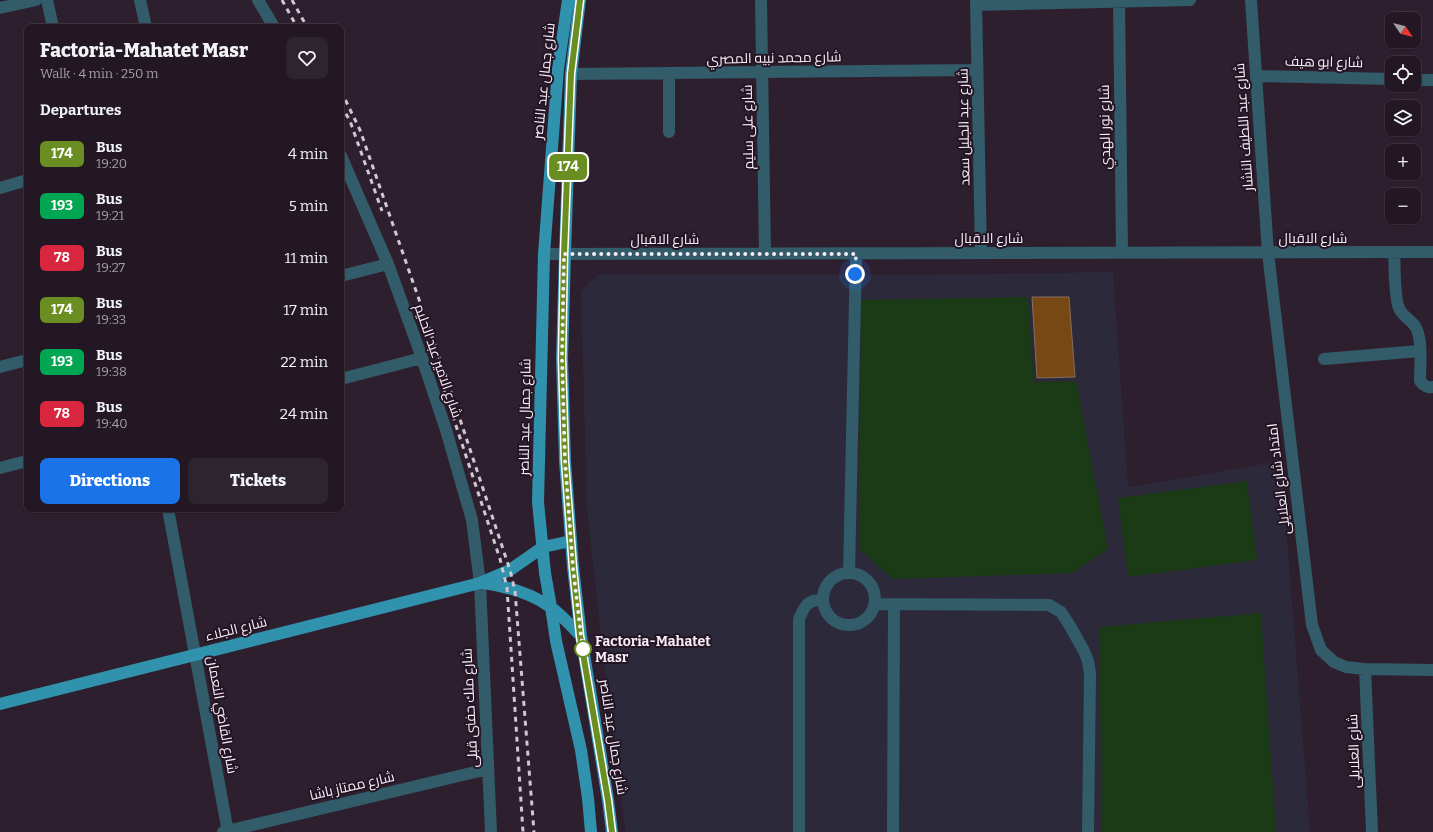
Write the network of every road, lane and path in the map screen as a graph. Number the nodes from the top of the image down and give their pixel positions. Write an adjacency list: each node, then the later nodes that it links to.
1 (36, 0): 12 (street)
2 (47, 0): 13 (street)
3 (140, 0): 14 (street)
4 (258, 0): 15 (street)
5 (568, 0): 33 (main road, شارع جمال عبد الناصر)
6 (580, 0): 18 (main road, شارع جمال عبد الناصر)
7 (761, 0): 17 (street, شارع على سليم)
8 (1190, 0): 10 (street)
9 (1251, 0): 20 (street, شارع عبد اللطيف النشار)
10 (1119, 1): 11 (street); 31 (street, شارع نور الهدي)
11 (976, 3): 16 (street, شارع عبد الجليل سعد)
12 (0, 8)
13 (52, 24)
14 (145, 24)
15 (272, 24)
16 (977, 70): 17 (street, شارع محمد نبيه المصري); 30 (street, شارع عبد الجليل سعد)
17 (762, 73): 19 (street, شارع محمد نبيه المصري); 35 (street, شارع على سليم)
18 (571, 74): 19 (street, شارع محمد نبيه المصري); 34 (main road, شارع جمال عبد الناصر)
19 (670, 74): 24 (street)
20 (1256, 76): 21 (street, شارع ابو هيف); 32 (street, شارع عبد اللطيف النشار)
21 (1385, 79)
22 (1421, 80): 23 (street)
23 (1433, 80)
24 (668, 132)
25 (344, 163): 37 (street, شارع الامير عبد الحليم)
26 (24, 181): 27 (street)
27 (0, 188)
28 (1394, 252): 29 (street, شارع الاقبال); 32 (street, شارع الاقبال); 39 (street)
29 (1433, 252)
30 (981, 253): 31 (street, شارع الاقبال); 36 (street, شارع الاقبال)
31 (1122, 253): 32 (street, شارع الاقبال)
32 (1268, 253): 59 (street, امتداد شارع العلايلى)
33 (544, 254): 34 (street, شارع الاقبال); 50 (main road, شارع جمال عبد الناصر)
34 (564, 254): 35 (street, شارع الاقبال); 49 (main road, شارع جمال عبد الناصر)
35 (765, 254): 36 (street, شارع الاقبال)
36 (856, 254): 51 (street)
37 (388, 264): 38 (street); 40 (street, شارع الامير عبد الحليم)
38 (344, 275)
39 (1420, 351): 41 (street); 45 (street)
40 (422, 358): 44 (street); 52 (street, شارع الامير عبد الحليم)
41 (1324, 359)
42 (24, 361): 43 (street)
43 (0, 367)
44 (344, 378)
45 (1433, 387)
46 (24, 462): 47 (street)
47 (0, 468)
48 (169, 512): 58 (street, شارع القاضي النعمان)
49 (571, 541): 50 (main road); 57 (main road, شارع جمال عبد الناصر)
50 (543, 547): 52 (main road, شارع الجلاء); 56 (main road, شارع جمال عبد الناصر)
51 (849, 573): 53 (street); 54 (street)
52 (480, 583): 56 (main road, شارع الجلاء); 58 (main road, شارع الجلاء); 62 (street, شارع ملك حفنى قبلى)
53 (822, 600): 54 (street); 67 (street)
54 (875, 604): 55 (street)
55 (894, 604): 68 (street); 69 (street)
56 (551, 607): 57 (main road, شارع الجلاء); 65 (main road, شارع جمال عبد الناصر)
57 (580, 636): 66 (main road, شارع جمال عبد الناصر)
58 (195, 654): 61 (main road, شارع الجلاء); 63 (street, شارع القاضي النعمان)
59 (1365, 669): 60 (street, امتداد شارع العلايلى); 70 (street, شارع العلايلى)
60 (1433, 670)
61 (0, 704)
62 (488, 769): 63 (street, شارع ممتاز باشا); 64 (street, شارع ملك حفنى قبلى)
63 (226, 832)
64 (491, 832)
65 (591, 832)
66 (612, 832)
67 (799, 832)
68 (893, 832)
69 (1088, 832)
70 (1372, 832)

